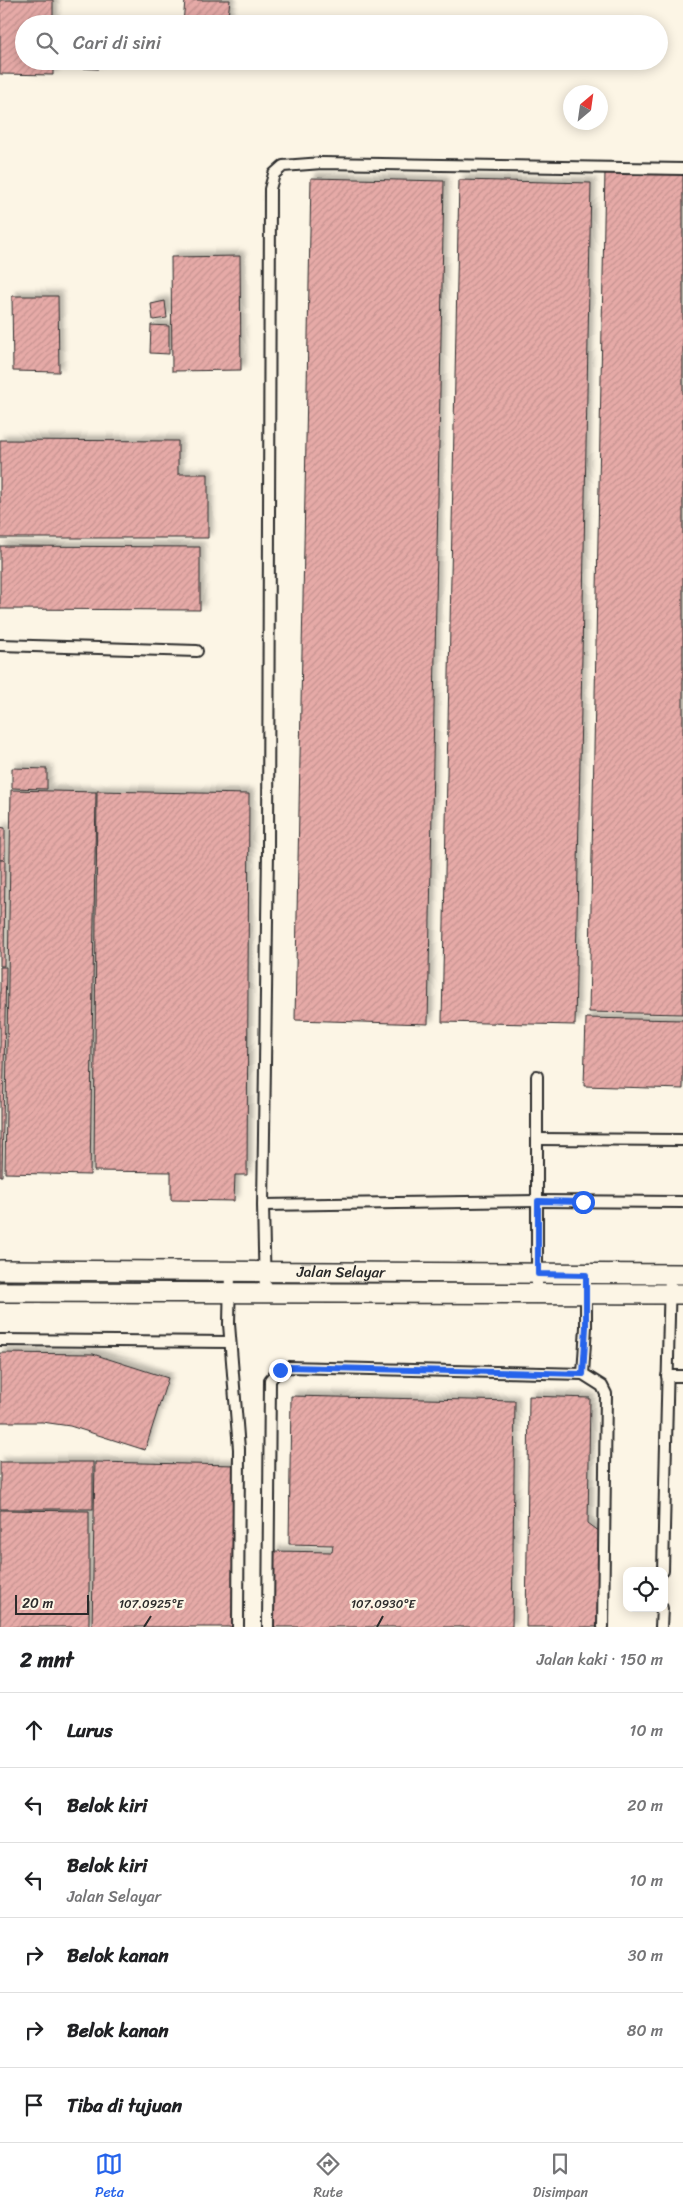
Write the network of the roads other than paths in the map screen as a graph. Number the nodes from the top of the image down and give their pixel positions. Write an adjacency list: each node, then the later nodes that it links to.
1 (683, 169): 9 (lane)
2 (0, 645): 3 (lane)
3 (197, 651)
4 (537, 1076): 5 (lane)
5 (537, 1139): 6 (lane); 7 (lane)
6 (683, 1140)
7 (538, 1201): 8 (lane); 9 (lane); 13 (lane)
8 (683, 1202)
9 (263, 1205): 12 (lane)
10 (0, 1270): 11 (street, Jalan Selayar)
11 (230, 1272): 12 (street, Jalan Selayar); 17 (lane)
12 (264, 1272): 13 (street, Jalan Selayar); 18 (lane)
13 (538, 1274): 15 (street, Jalan Selayar); 19 (lane)
14 (676, 1274): 15 (street, Jalan Selayar); 21 (lane)
15 (586, 1275): 20 (lane)
16 (0, 1292): 17 (street, Jalan Selayar)
17 (230, 1293): 18 (street, Jalan Selayar); 23 (lane)
18 (265, 1293): 19 (street, Jalan Selayar)
19 (537, 1294): 20 (street, Jalan Selayar)
20 (586, 1294): 21 (street, Jalan Selayar); 24 (lane)
21 (676, 1294): 25 (lane)
22 (0, 1340): 23 (lane)
23 (230, 1342): 29 (lane)
24 (583, 1374): 30 (lane); 31 (lane)
25 (667, 1376): 26 (lane); 27 (lane)
26 (683, 1376)
27 (663, 1567)
28 (662, 1612): 32 (lane)
29 (238, 1627)
30 (268, 1627)
31 (603, 1627)
32 (662, 1627)

